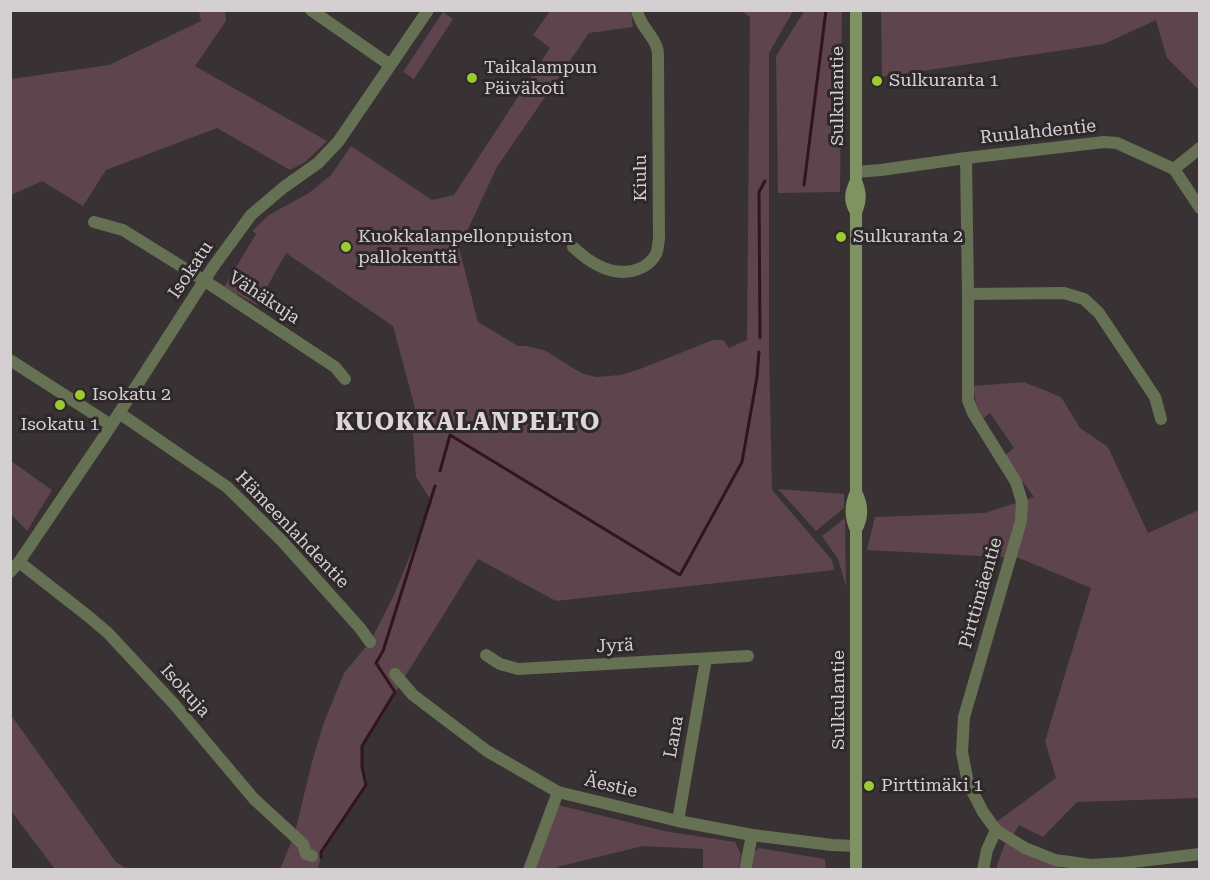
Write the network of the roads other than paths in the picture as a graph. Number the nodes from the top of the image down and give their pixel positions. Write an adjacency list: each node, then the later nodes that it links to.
1 (311, 10): 5 (street)
2 (428, 10): 5 (street, Isokatu)
3 (637, 10): 12 (street, Kiulu)
4 (856, 10): 9 (main road, Sulkulantie)
5 (390, 65): 13 (street, Isokatu)
6 (1200, 148): 8 (street)
7 (966, 158): 8 (street, Ruulahdentie); 9 (street, Ruulahdentie); 14 (street, Pirttimäentie)
8 (1174, 169): 10 (street)
9 (856, 176): 31 (main road, Sulkulantie)
10 (1200, 208)
11 (94, 222): 13 (street, Vähäkuja)
12 (573, 247)
13 (205, 281): 16 (street, Vähäkuja); 17 (street, Isokatu)
14 (968, 294): 18 (street); 29 (street, Pirttimäentie)
15 (10, 360): 19 (street)
16 (345, 379)
17 (119, 413): 19 (street, Isokatu); 22 (street, Hämeenlahdentie)
18 (1161, 419)
19 (111, 425): 20 (street, Isokatu)
20 (19, 562): 21 (street, Isokatu); 33 (street, Isokuja)
21 (10, 572)
22 (370, 642)
23 (486, 655): 25 (street, Jyrä)
24 (748, 656): 25 (street, Jyrä)
25 (706, 659): 28 (street, Lana)
26 (394, 674): 27 (street, Äestie)
27 (558, 792): 28 (street, Äestie); 34 (street)
28 (678, 821): 30 (street, Äestie)
29 (996, 830): 32 (street, Pirttimäentie); 37 (street)
30 (752, 835): 31 (street, Äestie); 35 (street)
31 (856, 846): 36 (main road, Sulkulantie)
32 (1200, 854)
33 (312, 855)
34 (529, 870)
35 (745, 870)
36 (856, 870)
37 (983, 870)

